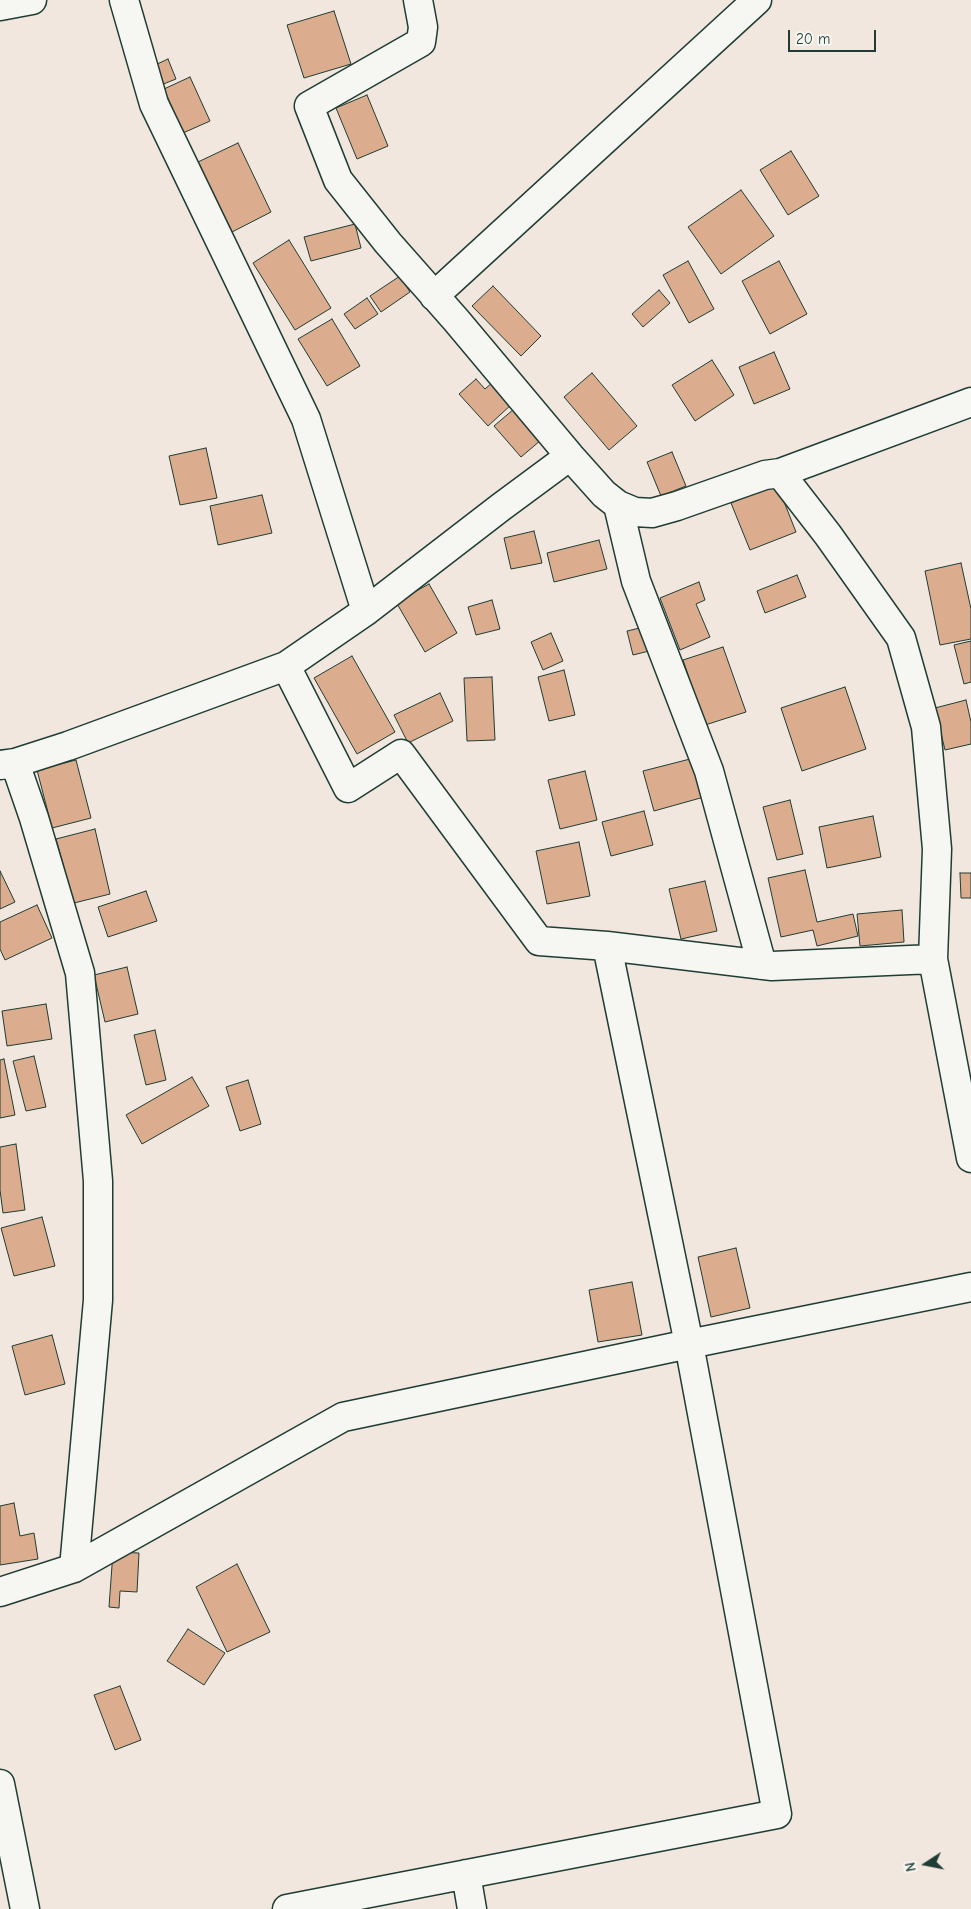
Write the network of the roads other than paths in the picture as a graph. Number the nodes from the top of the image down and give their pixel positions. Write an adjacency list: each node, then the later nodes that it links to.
1 (32, 0): 5 (street)
2 (124, 0): 11 (street)
3 (418, 0): 6 (street)
4 (756, 0): 6 (street)
5 (0, 6)
6 (434, 296): 8 (street)
7 (971, 402): 9 (street)
8 (570, 456): 10 (street); 11 (street)
9 (780, 473): 10 (street); 15 (street)
10 (618, 505): 16 (street)
11 (366, 611): 12 (street)
12 (286, 666): 13 (street); 14 (street)
13 (7, 764): 20 (street)
14 (607, 946): 16 (street); 19 (street)
15 (933, 959): 16 (street); 17 (street)
16 (762, 965)
17 (971, 1158)
18 (971, 1287): 19 (street)
19 (689, 1344): 20 (street); 23 (street)
20 (74, 1568): 21 (street)
21 (0, 1592)
22 (0, 1784): 24 (street)
23 (466, 1874): 25 (street); 26 (street)
24 (25, 1909)
25 (287, 1909)
26 (472, 1909)

